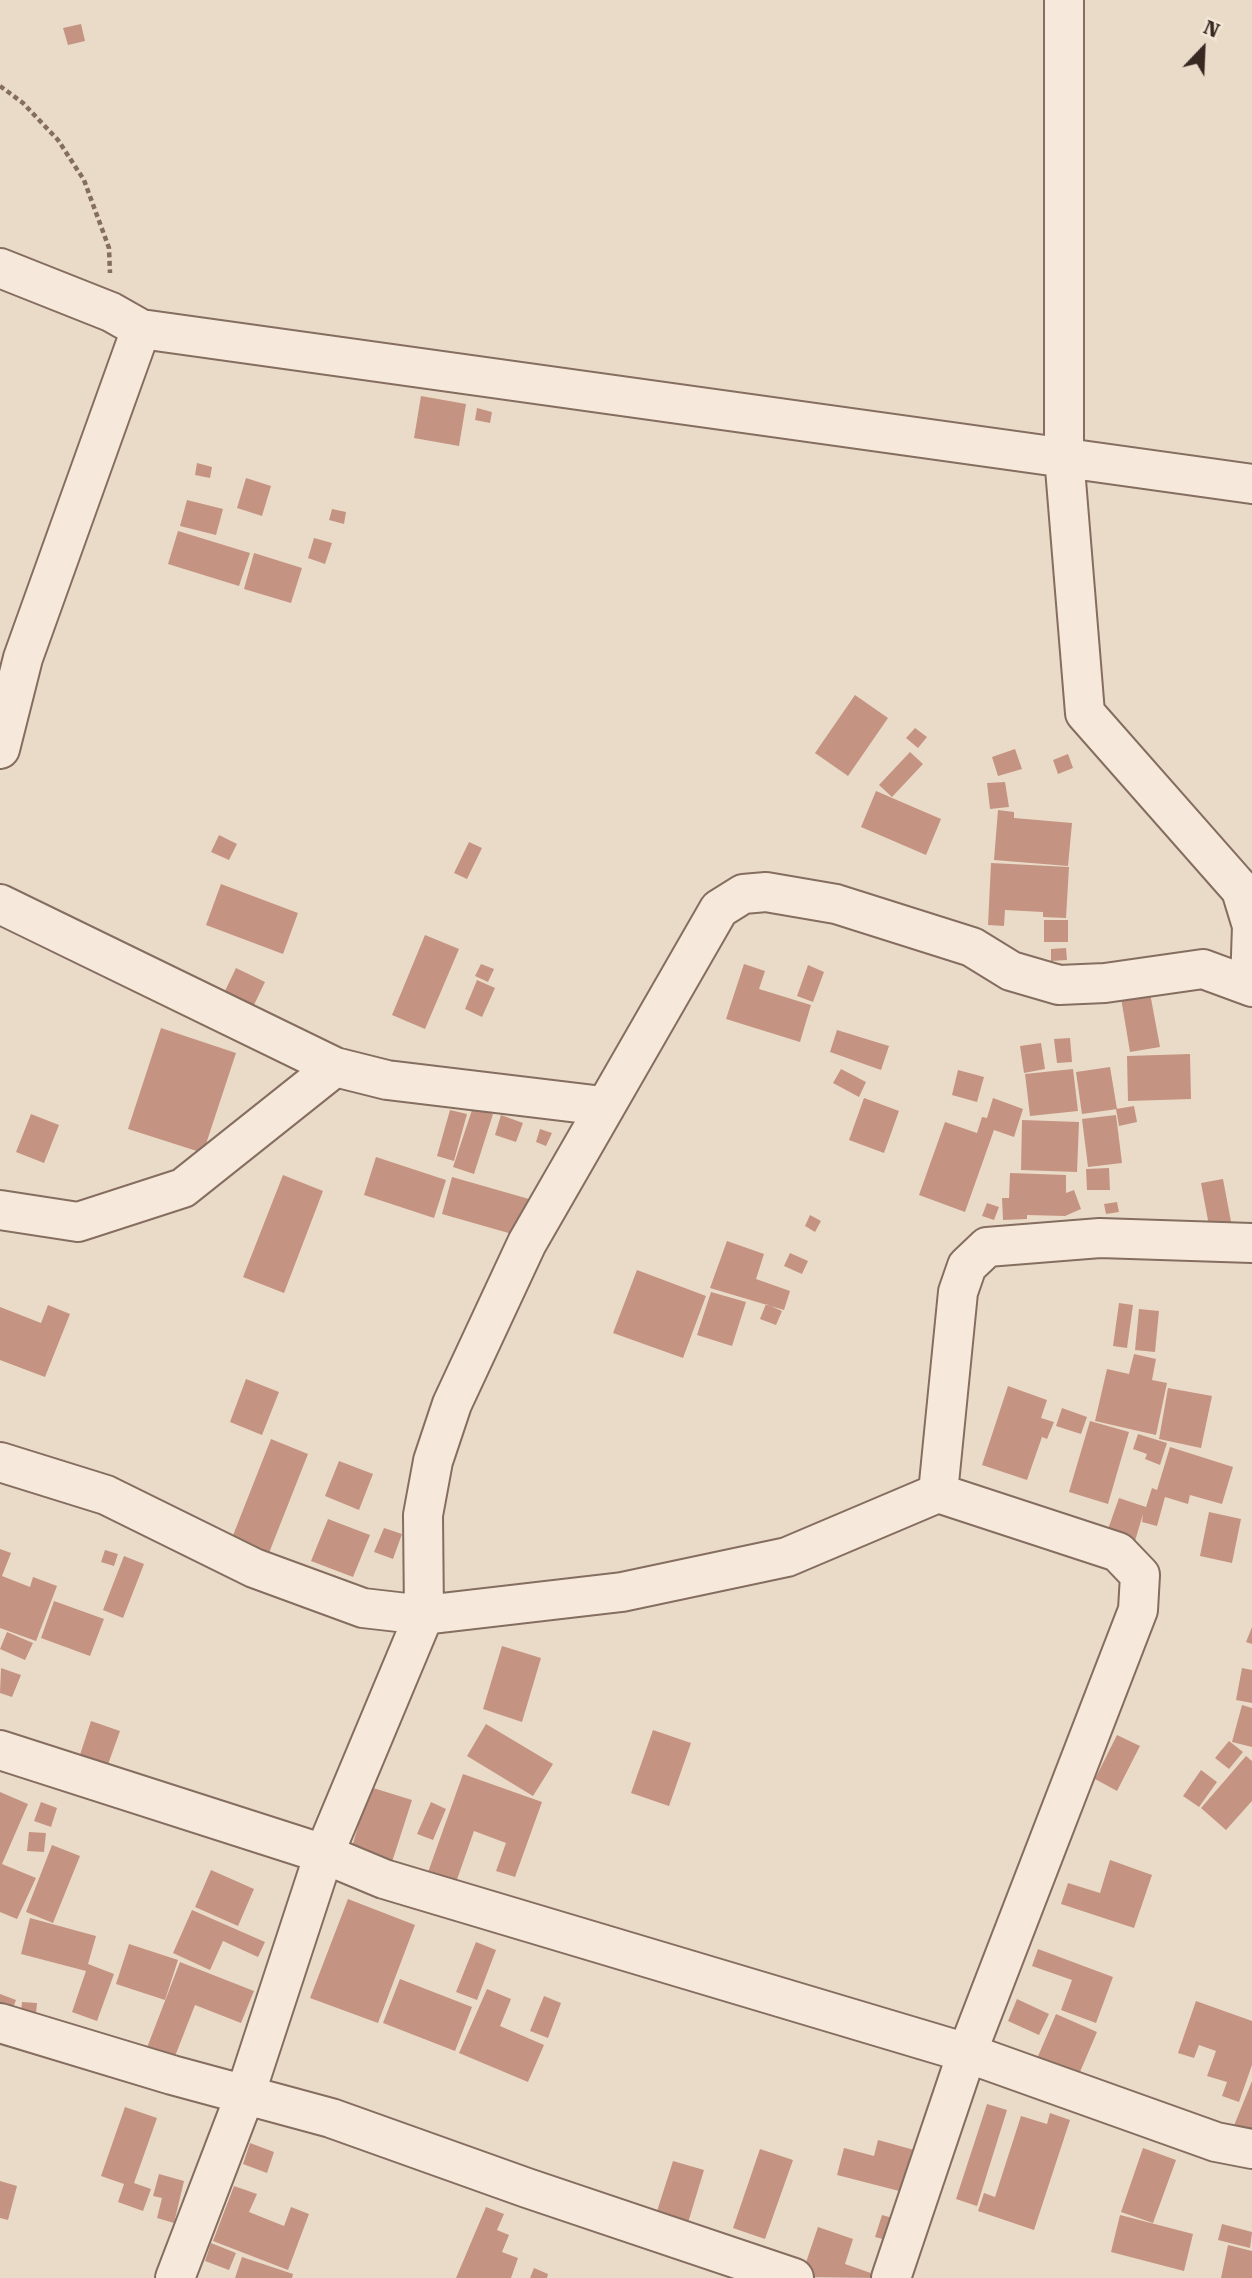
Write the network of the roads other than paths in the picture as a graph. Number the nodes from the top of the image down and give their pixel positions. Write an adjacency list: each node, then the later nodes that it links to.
1 (1064, 0): 4 (street)
2 (0, 268): 3 (street)
3 (126, 321): 4 (street); 6 (street)
4 (1064, 456): 5 (street); 8 (street)
5 (1252, 484)
6 (0, 749)
7 (0, 904): 9 (street)
8 (1251, 986): 10 (street)
9 (335, 1067): 10 (street); 11 (street)
10 (603, 1107): 15 (street)
11 (0, 1210)
12 (1252, 1244): 14 (street)
13 (0, 1462): 15 (street)
14 (938, 1493): 15 (street); 19 (street)
15 (424, 1615): 17 (street)
16 (0, 1750): 17 (street)
17 (324, 1854): 19 (street); 20 (street)
18 (0, 2023): 20 (street)
19 (967, 2053): 21 (street); 24 (street)
20 (245, 2095): 22 (street); 23 (street)
21 (1252, 2149)
22 (175, 2278)
23 (794, 2278)
24 (891, 2278)

